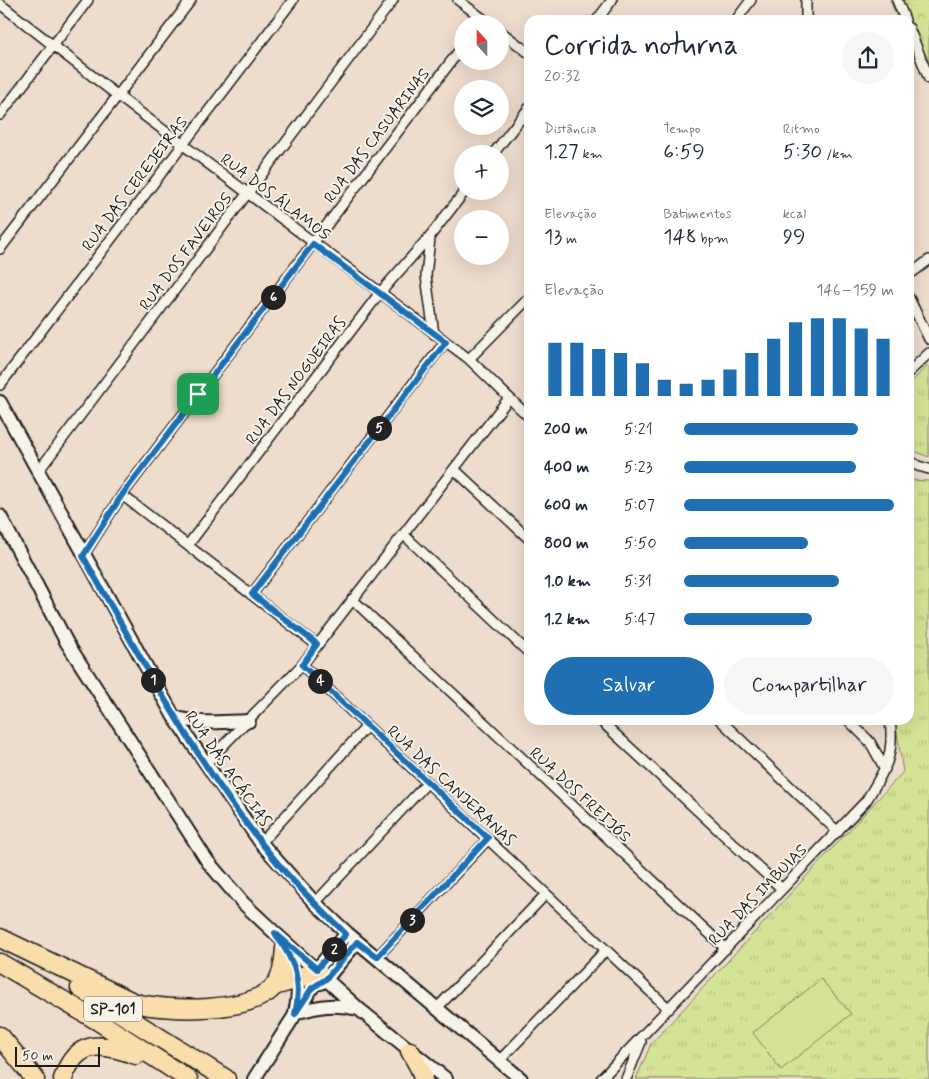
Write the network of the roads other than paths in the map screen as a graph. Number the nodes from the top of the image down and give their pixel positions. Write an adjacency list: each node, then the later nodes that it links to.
1 (88, 0): 19 (street)
2 (191, 0): 23 (street)
3 (293, 0): 26 (street, RUA DAS CEREJEIRAS)
4 (393, 0): 28 (street, RUA DOS FAVEIROS)
5 (458, 0): 10 (street)
6 (612, 0): 13 (street)
7 (751, 0): 14 (street)
8 (806, 0): 15 (street)
9 (897, 0): 16 (street)
10 (471, 3): 12 (street)
11 (0, 4): 19 (street, RUA DOS ÁLAMOS)
12 (480, 15)
13 (601, 15)
14 (740, 15)
15 (806, 15)
16 (903, 15)
17 (509, 38): 20 (street)
18 (914, 41): 22 (street)
19 (53, 46): 23 (street, RUA DOS ÁLAMOS); 25 (street)
20 (524, 49)
21 (454, 58): 31 (street, RUA DAS CASUARINAS)
22 (929, 79)
23 (118, 96): 26 (street, RUA DOS ÁLAMOS); 32 (street)
24 (524, 114): 27 (street)
25 (0, 115)
26 (183, 144): 28 (street, RUA DOS ÁLAMOS); 44 (street, RUA DAS CEREJEIRAS)
27 (500, 145)
28 (248, 194): 31 (street, RUA DOS ÁLAMOS); 51 (street, RUA DOS FAVEIROS)
29 (457, 200): 30 (street, RUA DAS NOGUEIRAS)
30 (430, 236): 35 (street, RUA DAS NOGUEIRAS); 38 (street)
31 (313, 244): 35 (street, RUA DOS ÁLAMOS); 52 (street, RUA DAS CASUARINAS)
32 (0, 249)
33 (929, 260): 34 (street)
34 (914, 270)
35 (379, 294): 38 (street, RUA DOS ÁLAMOS); 56 (street, RUA DAS NOGUEIRAS)
36 (524, 303): 42 (street)
37 (914, 308): 39 (street)
38 (434, 334): 40 (street, RUA DOS ÁLAMOS)
39 (929, 339)
40 (446, 342): 42 (street, RUA DOS ÁLAMOS); 58 (street)
41 (929, 353): 43 (street)
42 (469, 360): 45 (street, RUA DOS ÁLAMOS)
43 (914, 364)
44 (0, 385)
45 (509, 398): 47 (street, RUA DOS ÁLAMOS); 49 (street)
46 (0, 402): 51 (street, RUA DAS ACÁCIAS)
47 (524, 412)
48 (914, 463): 50 (street)
49 (454, 468): 54 (street); 55 (street)
50 (929, 469)
51 (37, 473): 57 (street, RUA DAS ACÁCIAS)
52 (122, 495): 56 (street); 57 (street, RUA DAS CASUARINAS)
53 (0, 516): 79 (street)
54 (403, 534): 59 (street); 61 (street)
55 (524, 534)
56 (188, 544): 58 (street)
57 (83, 556): 63 (street, RUA DAS ACÁCIAS)
58 (252, 594): 60 (street)
59 (352, 599): 60 (street); 84 (street, RUA DOS FREIJÓS)
60 (317, 644): 62 (street)
61 (524, 648)
62 (302, 665): 64 (street); 69 (street, RUA DAS CANJERANAS)
63 (174, 717): 64 (street); 70 (street, RUA DAS ACÁCIAS)
64 (249, 721): 70 (street)
65 (605, 725): 76 (street)
66 (725, 725): 73 (street)
67 (855, 725): 71 (street)
68 (890, 725): 71 (street, RUA DAS IMBUIAS)
69 (367, 726): 72 (street, RUA DAS CANJERANAS); 75 (street)
70 (206, 764): 75 (street, RUA DAS ACÁCIAS)
71 (885, 769): 73 (street, RUA DAS IMBUIAS)
72 (427, 783): 74 (street, RUA DAS CANJERANAS); 78 (street)
73 (838, 832): 76 (street, RUA DAS IMBUIAS)
74 (488, 838): 77 (street, RUA DAS CANJERANAS); 86 (street)
75 (261, 843): 78 (street, RUA DAS ACÁCIAS)
76 (782, 889): 84 (street, RUA DAS IMBUIAS)
77 (546, 894): 85 (street, RUA DAS CANJERANAS); 91 (street)
78 (315, 904): 80 (street, RUA DAS ACÁCIAS)
79 (275, 933): 83 (street); 88 (street)
80 (346, 934): 82 (street, RUA DAS ACÁCIAS); 88 (street)
81 (0, 938): 90 (highway); 103 (highway, SP-101)
82 (357, 942): 86 (street, RUA DAS ACÁCIAS); 88 (street)
83 (285, 948): 89 (street); 90 (highway)
84 (726, 949): 92 (street, RUA DAS IMBUIAS)
85 (606, 950): 92 (street, RUA DAS CANJERANAS); 98 (street)
86 (377, 957): 91 (street, RUA DAS ACÁCIAS)
87 (0, 963): 100 (highway, SP-101)
88 (322, 974): 89 (highway); 93 (street)
89 (305, 984): 90 (highway); 94 (street)
90 (274, 986)
91 (438, 1007): 98 (street, RUA DAS ACÁCIAS)
92 (669, 1009): 95 (street, RUA DAS IMBUIAS)
93 (360, 1010): 94 (street); 97 (street)
94 (295, 1014): 99 (street)
95 (644, 1035): 107 (street, RUA DAS IMBUIAS); 108 (street, RUA DAS IMBUIAS)
96 (0, 1036): 101 (highway)
97 (410, 1051): 104 (highway); 105 (street)
98 (499, 1061): 106 (street, RUA DAS ACÁCIAS)
99 (257, 1074)
100 (181, 1075): 102 (highway)
101 (35, 1079)
102 (63, 1079)
103 (226, 1079)
104 (422, 1079)
105 (446, 1079)
106 (522, 1079)
107 (601, 1079)
108 (626, 1079)

